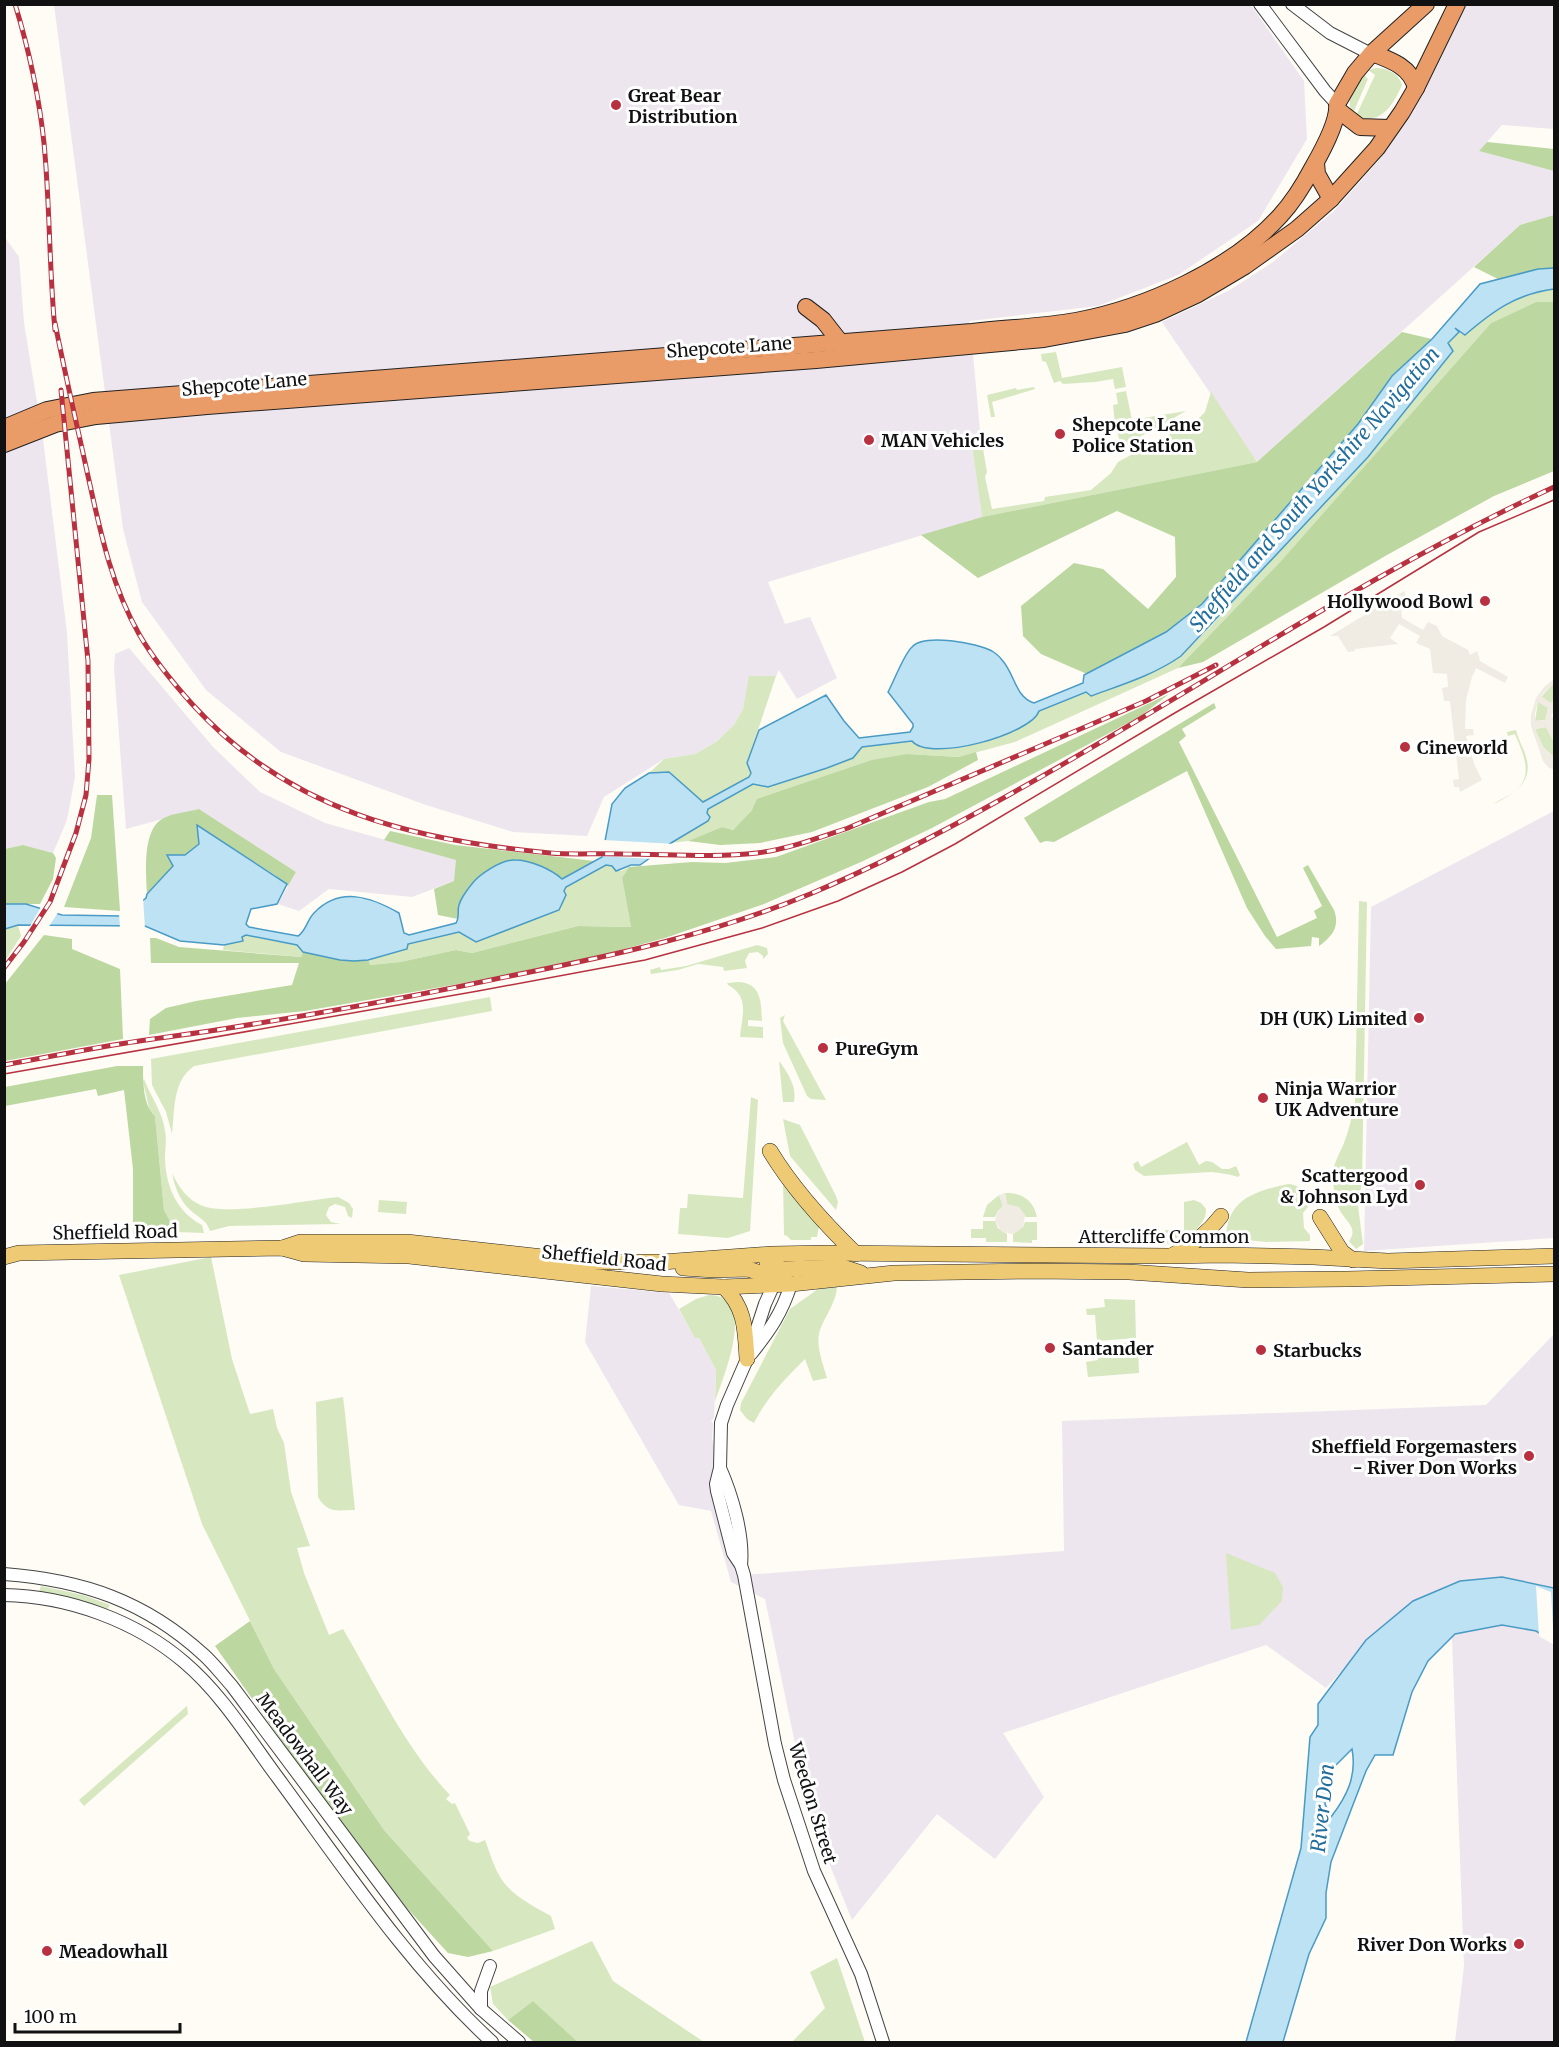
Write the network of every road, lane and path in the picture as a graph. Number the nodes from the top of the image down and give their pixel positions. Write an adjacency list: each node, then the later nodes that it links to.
1 (1260, 4): 7 (street)
2 (1292, 4): 5 (street)
3 (1426, 4): 5 (highway, Shepcote Lane)
4 (1457, 4): 6 (highway, Shepcote Lane)
5 (1371, 54): 6 (highway); 7 (highway, Shepcote Lane)
6 (1416, 88): 8 (highway, Shepcote Lane)
7 (1337, 107): 8 (highway); 9 (highway, Shepcote Lane)
8 (1389, 128): 10 (highway, Shepcote Lane)
9 (1316, 163): 10 (highway); 11 (highway, Shepcote Lane)
10 (1331, 199): 11 (highway, Shepcote Lane)
11 (1241, 260): 13 (highway, Shepcote Lane); 14 (highway, Shepcote Lane)
12 (806, 308): 13 (highway)
13 (841, 343): 14 (highway, Shepcote Lane)
14 (809, 353): 15 (highway, Shepcote Lane); 16 (highway, Shepcote Lane)
15 (4, 428)
16 (4, 444)
17 (770, 1151): 22 (main road)
18 (1221, 1216): 24 (main road)
19 (1320, 1217): 27 (main road)
20 (282, 1248): 21 (main road, Sheffield Road); 28 (main road, Sheffield Road); 32 (main road, Sheffield Road)
21 (9, 1253)
22 (856, 1254): 24 (main road, Attercliffe Common); 28 (main road, Attercliffe Common)
23 (1221, 1255): 24 (main road, Attercliffe Common); 26 (main road, Attercliffe Common); 30 (main road)
24 (1170, 1256)
25 (1554, 1256): 27 (main road, Attercliffe Common)
26 (1313, 1257): 27 (main road, Attercliffe Common); 31 (main road)
27 (1353, 1260)
28 (773, 1270): 30 (main road, Attercliffe Common); 32 (main road, Sheffield Road); 33 (street, Weedon Street); 33 (street, Weedon Street)
29 (1554, 1274): 31 (main road, Attercliffe Common)
30 (1248, 1280): 31 (main road, Attercliffe Common)
31 (1296, 1280)
32 (724, 1287): 33 (main road)
33 (747, 1359): 48 (street, Weedon Street)
34 (5, 1575): 37 (street, Meadowhall Way)
35 (4, 1595): 36 (street, Meadowhall Way)
36 (209, 1686): 37 (street); 39 (street, Meadowhall Way)
37 (232, 1686): 38 (street, Meadowhall Way)
38 (326, 1812): 39 (street); 40 (street); 42 (street, Meadowhall Way)
39 (305, 1815): 40 (street, Meadowhall Way)
40 (315, 1829): 44 (street, Meadowhall Way)
41 (490, 1966): 45 (street)
42 (452, 1977): 43 (street, Meadowhall Way); 44 (street)
43 (461, 1987): 44 (street); 45 (street, Meadowhall Way)
44 (443, 1993): 46 (street, Meadowhall Way)
45 (481, 2009): 47 (street, Meadowhall Way)
46 (492, 2043)
47 (519, 2043)
48 (882, 2043)

